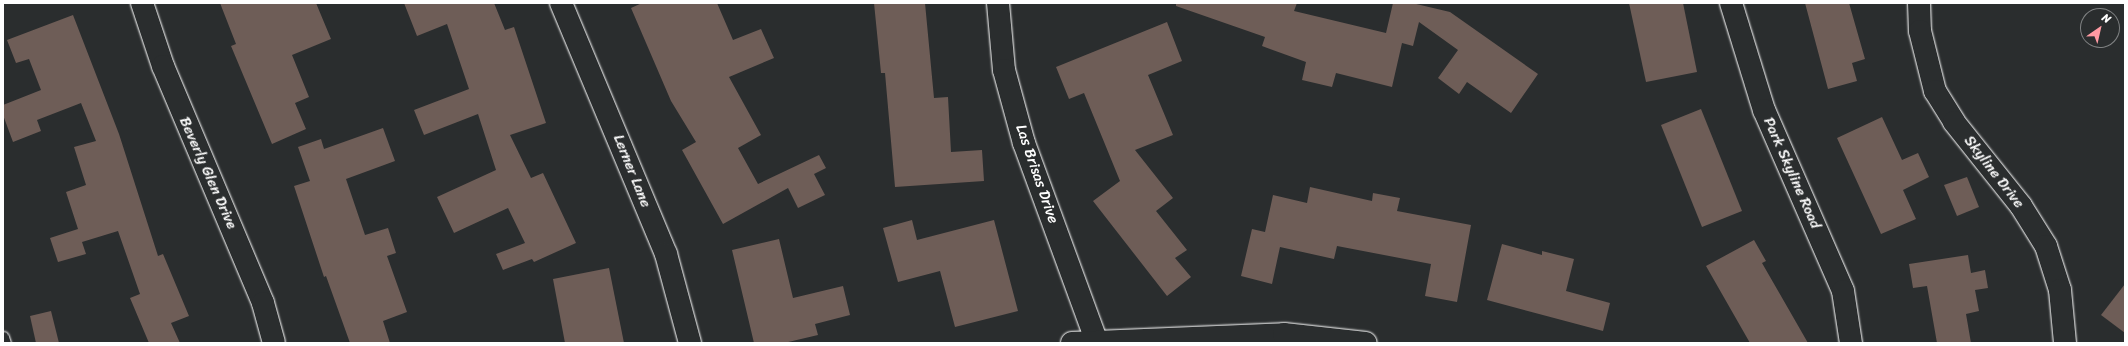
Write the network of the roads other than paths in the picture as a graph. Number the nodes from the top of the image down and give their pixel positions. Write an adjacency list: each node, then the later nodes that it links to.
1 (142, 3): 9 (street, Beverly Glen Drive)
2 (561, 3): 10 (street, Lerner Lane)
3 (998, 3): 7 (street, Las Brisas Drive)
4 (1730, 3): 13 (street, Park Skyline Road)
5 (1922, 4): 14 (street, Skyline Drive)
6 (3, 337): 8 (lane)
7 (1096, 340): 11 (street); 12 (street)
8 (5, 343)
9 (274, 343)
10 (690, 343)
11 (1072, 343)
12 (1366, 343)
13 (1850, 343)
14 (2064, 343)

